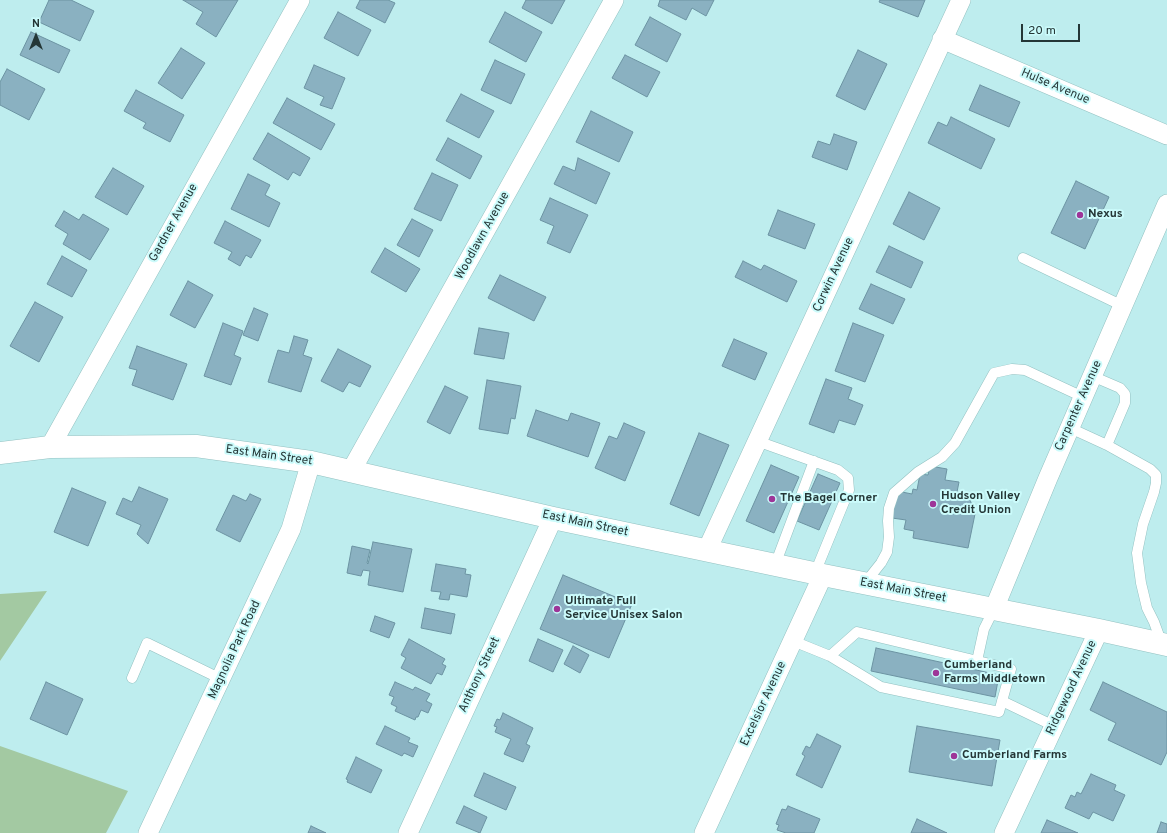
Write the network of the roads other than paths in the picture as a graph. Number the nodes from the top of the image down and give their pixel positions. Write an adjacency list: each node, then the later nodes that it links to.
1 (300, 0): 14 (street, Gardner Avenue)
2 (614, 0): 18 (street, Woodlawn Avenue)
3 (961, 0): 4 (street, Corwin Avenue)
4 (942, 40): 5 (street, Hulse Avenue); 12 (street, Corwin Avenue)
5 (1167, 135)
6 (1167, 204): 8 (street, Carpenter Avenue)
7 (1023, 258): 8 (lane)
8 (1123, 306): 9 (street, Carpenter Avenue)
9 (1092, 376): 10 (street, Carpenter Avenue); 13 (lane)
10 (1083, 397): 11 (street, Carpenter Avenue); 23 (lane)
11 (1070, 428): 13 (lane); 24 (street, Carpenter Avenue)
12 (758, 441): 16 (lane); 20 (street, Corwin Avenue)
13 (1107, 445): 27 (lane)
14 (50, 447): 15 (main road, East Main Street); 17 (main road, East Main Street)
15 (0, 453)
16 (814, 461): 21 (lane); 22 (lane)
17 (311, 462): 18 (main road, East Main Street); 31 (street, Magnolia Park Road)
18 (351, 471): 19 (main road, East Main Street)
19 (553, 518): 20 (main road, East Main Street); 35 (street, Anthony Street)
20 (707, 550): 21 (main road, East Main Street)
21 (775, 565): 22 (main road, East Main Street)
22 (819, 574): 23 (main road, East Main Street); 26 (street, Excelsior Avenue)
23 (864, 583): 24 (main road, East Main Street)
24 (994, 609): 25 (main road, East Main Street); 29 (lane)
25 (1099, 630): 27 (main road, East Main Street); 33 (street, Ridgewood Avenue)
26 (793, 641): 28 (lane); 36 (street, Excelsior Avenue)
27 (1165, 645)
28 (830, 656): 29 (lane); 32 (lane)
29 (977, 661): 32 (lane)
30 (132, 678): 31 (lane)
31 (221, 679): 34 (street, Magnolia Park Road)
32 (1002, 702): 33 (lane)
33 (1054, 726): 37 (street, Ridgewood Avenue)
34 (148, 833)
35 (408, 833)
36 (704, 833)
37 (1004, 833)

